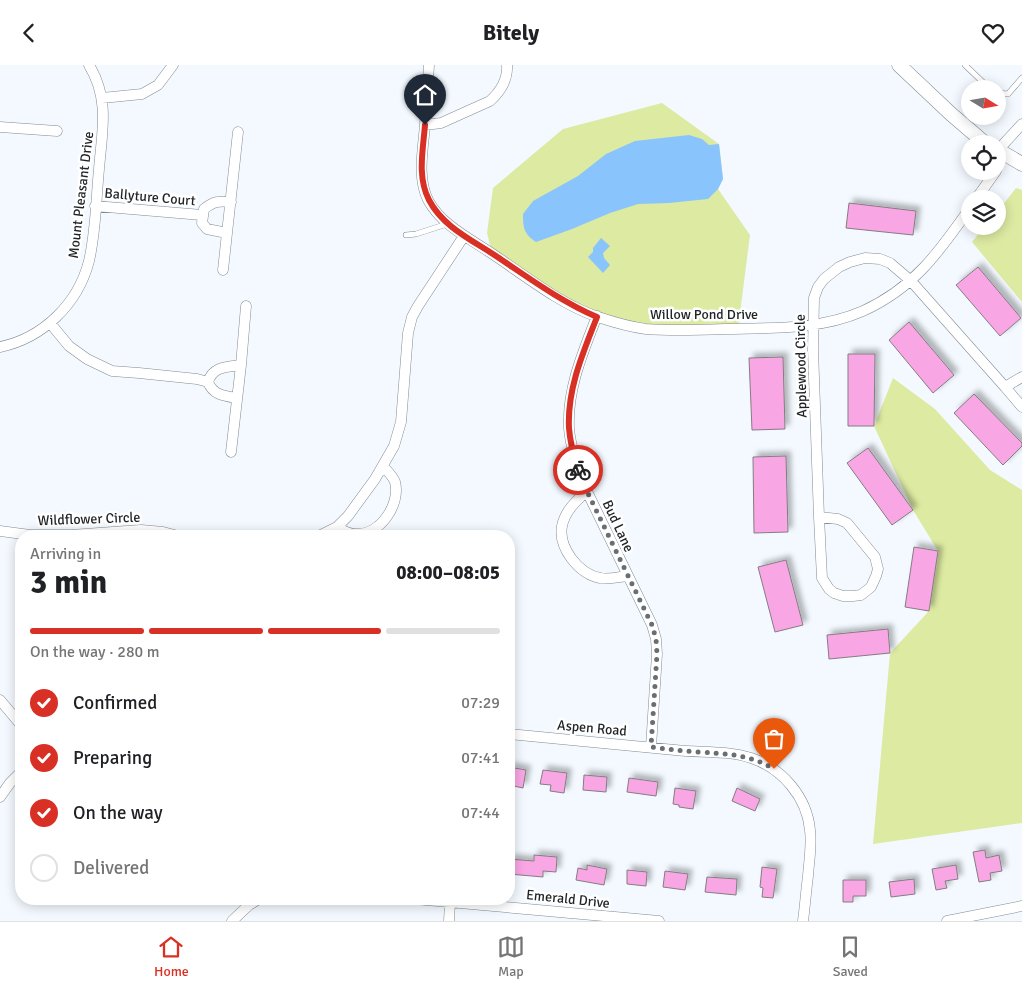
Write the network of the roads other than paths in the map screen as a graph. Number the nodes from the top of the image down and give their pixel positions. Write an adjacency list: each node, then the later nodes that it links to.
1 (89, 65): 10 (street, Mount Pleasant Drive)
2 (172, 65): 10 (street)
3 (429, 65): 12 (street, Willow Pond Drive)
4 (508, 65): 12 (street)
5 (899, 65): 16 (main road)
6 (965, 65): 8 (lane)
7 (1022, 78): 9 (lane)
8 (981, 80)
9 (1006, 94)
10 (102, 98): 21 (street, Mount Pleasant Drive)
11 (1022, 124): 17 (street)
12 (425, 125): 24 (street, Willow Pond Drive)
13 (0, 127): 14 (street)
14 (57, 131)
15 (238, 132): 20 (street)
16 (976, 135)
17 (1006, 145)
18 (1006, 154): 19 (main road)
19 (1021, 162)
20 (231, 202): 22 (street, Ballyture Court); 25 (street)
21 (96, 206): 22 (street, Ballyture Court); 32 (street, Mount Pleasant Drive)
22 (202, 215): 25 (street, Ballyture Court)
23 (961, 220): 29 (street, Willow Pond Drive)
24 (448, 223): 26 (lane); 27 (street, Willow Pond Drive)
25 (227, 233): 28 (street)
26 (406, 235)
27 (464, 235): 31 (street, Willow Pond Drive); 42 (street)
28 (223, 270)
29 (911, 281): 33 (street, Willow Pond Drive); 33 (street, Applewood Circle); 38 (street, Applewood Circle)
30 (246, 306): 35 (street)
31 (597, 317): 33 (street, Willow Pond Drive); 43 (street, Bud Lane)
32 (50, 323): 34 (street, Mount Pleasant Drive); 37 (street)
33 (813, 325): 44 (street, Applewood Circle)
34 (0, 347)
35 (241, 365): 37 (street); 39 (street)
36 (1022, 377): 38 (street)
37 (208, 382): 39 (street)
38 (1005, 387): 40 (street, Applewood Circle)
39 (238, 398): 41 (street)
40 (1022, 407)
41 (231, 452)
42 (383, 466): 45 (street); 48 (street)
43 (587, 491): 51 (street, Bud Lane); 51 (street)
44 (819, 517): 44 (street, Applewood Circle)
45 (337, 527): 46 (street); 47 (street)
46 (331, 530)
47 (343, 530)
48 (371, 530)
49 (0, 531): 50 (street, Wildflower Circle)
50 (15, 533)
51 (627, 576): 55 (street, Bud Lane)
52 (0, 700): 53 (street)
53 (15, 718)
54 (515, 735): 55 (street, Aspen Road)
55 (651, 747): 66 (street, Aspen Road)
56 (15, 778): 57 (street)
57 (0, 797)
58 (249, 905): 63 (street)
59 (450, 905): 64 (street)
60 (480, 905): 62 (street, Emerald Drive)
61 (1022, 906): 67 (street)
62 (627, 920): 65 (street, Emerald Drive)
63 (232, 921)
64 (448, 921)
65 (658, 921)
66 (803, 921)
67 (948, 921)

